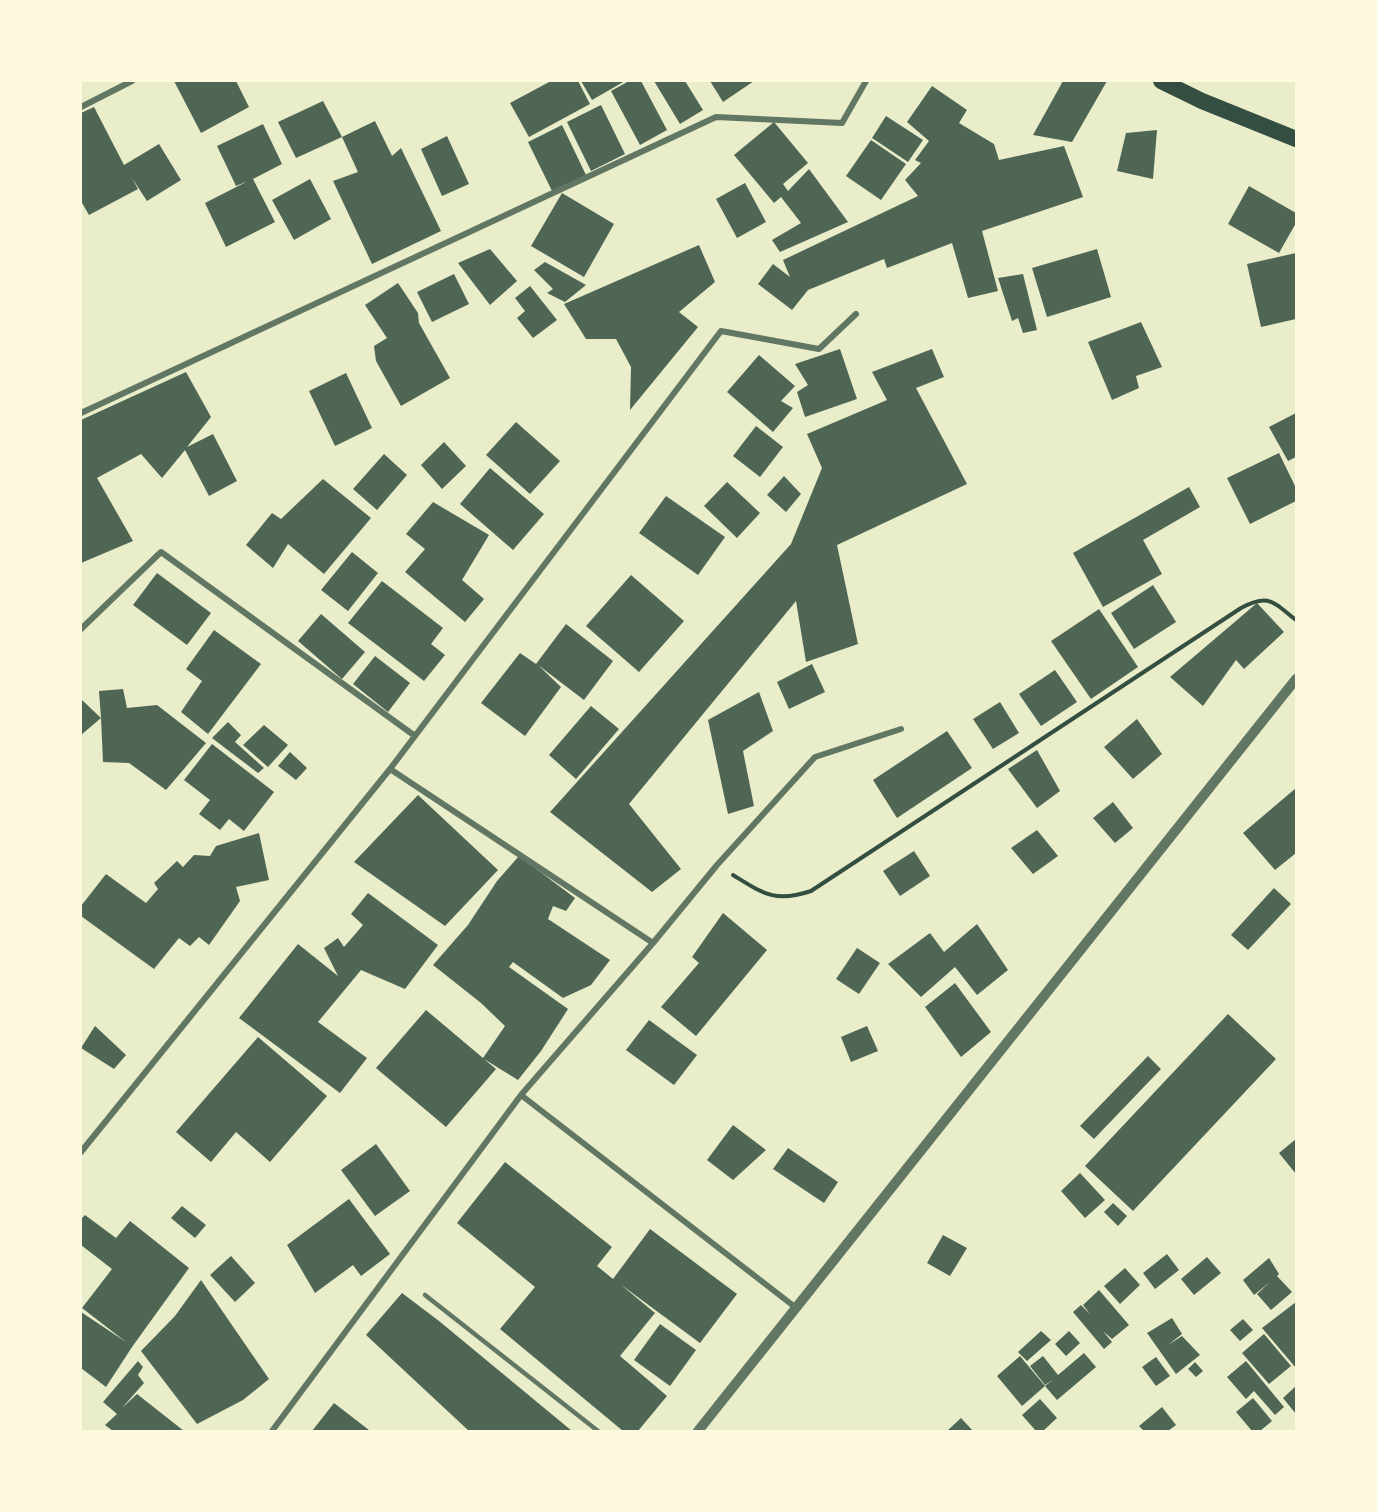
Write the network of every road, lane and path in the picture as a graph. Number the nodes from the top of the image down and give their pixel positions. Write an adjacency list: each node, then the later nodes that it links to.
1 (132, 81): 4 (street)
2 (866, 81): 7 (street)
3 (1161, 81): 5 (highway)
4 (81, 106)
5 (1296, 139)
6 (856, 314): 12 (street)
7 (81, 413)
8 (1296, 620): 14 (path)
9 (81, 630): 12 (street)
10 (1296, 679): 19 (street)
11 (901, 729): 14 (street)
12 (415, 736): 13 (street)
13 (390, 769): 15 (street); 17 (street)
14 (717, 865): 15 (street)
15 (652, 944): 16 (street)
16 (521, 1095): 19 (street); 20 (street)
17 (81, 1152)
18 (425, 1295): 21 (lane)
19 (795, 1307): 22 (street)
20 (272, 1431)
21 (598, 1431)
22 (698, 1431)

